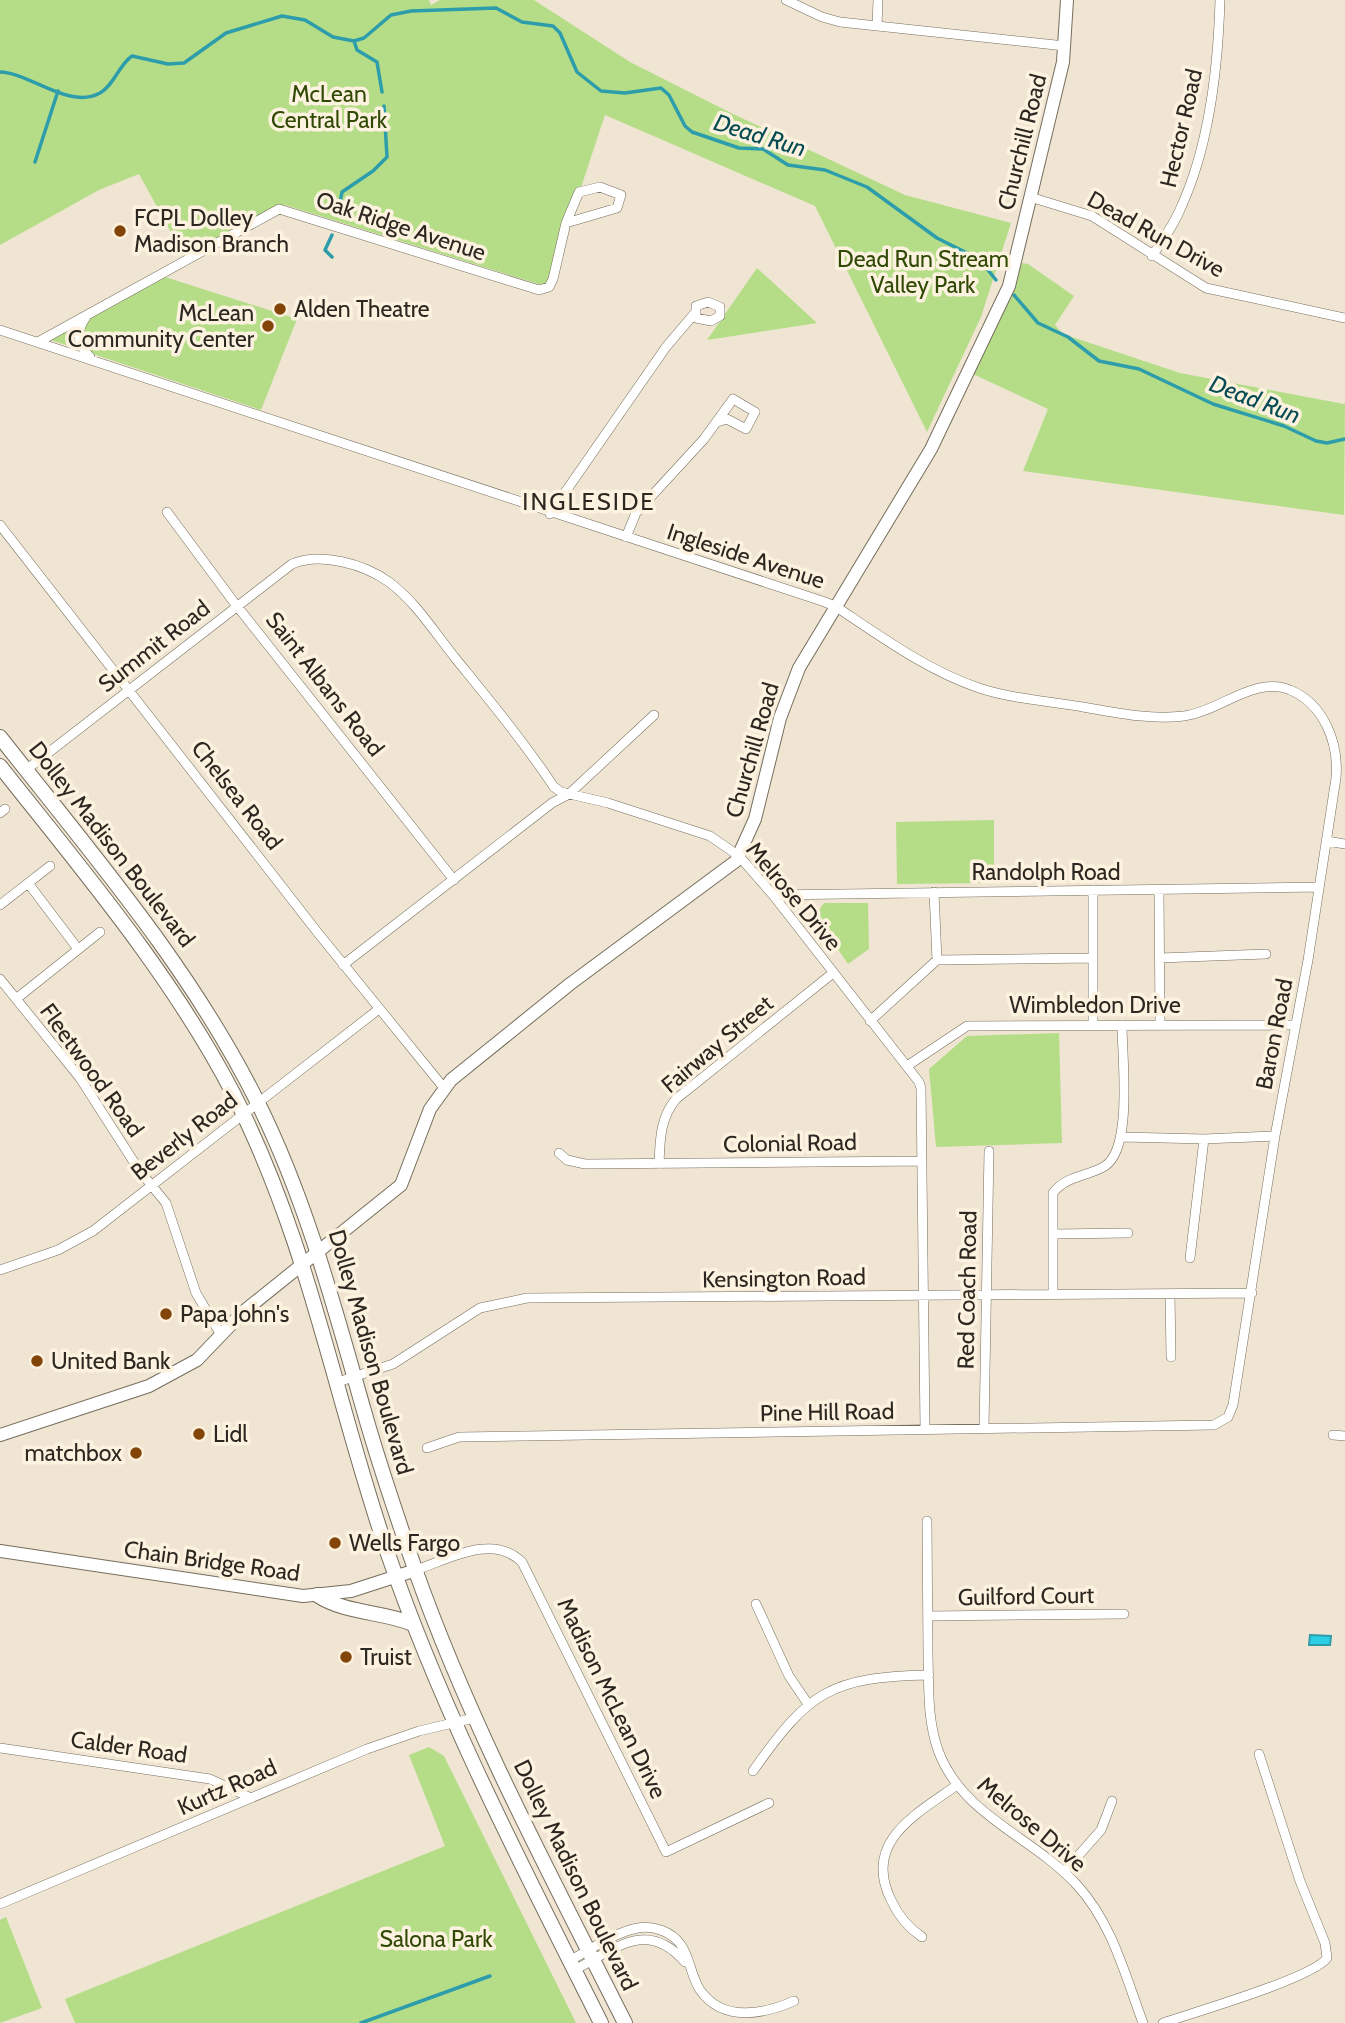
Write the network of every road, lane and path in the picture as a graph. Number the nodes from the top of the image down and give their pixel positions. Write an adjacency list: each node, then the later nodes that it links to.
1 (786, 0): 5 (street)
2 (878, 0): 5 (street)
3 (1067, 0): 6 (street, Churchill Road)
4 (1220, 0): 9 (street, Hector Road)
5 (877, 26): 6 (street)
6 (1065, 46): 7 (street, Churchill Road)
7 (1030, 197): 9 (street, Dead Run Drive); 23 (street, Churchill Road)
8 (566, 223): 8 (street); 10 (street, Oak Ridge Avenue)
9 (1152, 256): 12 (street, Dead Run Drive)
10 (89, 314): 14 (street, Oak Ridge Avenue); 15 (street)
11 (694, 314): 18 (street)
12 (1345, 318)
13 (0, 330): 14 (street, Ingleside Avenue)
14 (38, 342): 15 (street, Ingleside Avenue)
15 (94, 360): 18 (street, Ingleside Avenue)
16 (717, 422): 20 (street)
17 (167, 512): 22 (street, Saint Albans Road)
18 (550, 513): 20 (street, Ingleside Avenue)
19 (0, 525): 25 (street, Chelsea Road)
20 (626, 537): 23 (street, Ingleside Avenue)
21 (309, 560): 22 (street, Summit Road); 30 (street, Melrose Drive)
22 (238, 605): 25 (street, Summit Road); 35 (street, Saint Albans Road)
23 (835, 606): 24 (street, Ingleside Avenue); 33 (street, Churchill Road)
24 (1275, 686): 31 (street, Baron Road)
25 (130, 690): 29 (street, Summit Road); 49 (street, Chelsea Road)
26 (654, 715): 30 (street)
27 (0, 737): 29 (main road, Dolley Madison Boulevard)
28 (0, 766): 62 (main road, Dolley Madison Boulevard)
29 (26, 770): 61 (main road, Dolley Madison Boulevard)
30 (569, 794): 33 (street, Melrose Drive); 35 (street)
31 (1327, 841): 32 (street); 37 (street, Baron Road)
32 (1345, 844)
33 (739, 856): 41 (street, Melrose Drive); 60 (street, Churchill Road)
34 (50, 866): 36 (street)
35 (454, 880): 49 (street)
36 (28, 883): 42 (street); 44 (street)
37 (1319, 887): 39 (street, Randolph Road); 58 (street, Baron Road)
38 (1093, 890): 39 (street, Randolph Road); 40 (street, Randolph Road); 46 (street)
39 (1160, 891): 47 (street)
40 (934, 892): 41 (street, Randolph Road); 48 (street)
41 (773, 895): 50 (street, Melrose Drive)
42 (0, 905)
43 (100, 932): 44 (street)
44 (78, 949): 52 (street)
45 (1266, 954): 47 (street)
46 (1092, 958): 48 (street); 56 (street)
47 (1160, 958): 55 (street)
48 (937, 960): 54 (street)
49 (343, 965): 53 (street, Chelsea Road)
50 (833, 973): 54 (street, Melrose Drive); 69 (street, Fairway Street)
51 (0, 979): 52 (street, Fleetwood Road)
52 (16, 999): 70 (street, Fleetwood Road)
53 (379, 1009): 60 (street, Chelsea Road); 61 (street, Beverly Road)
54 (870, 1021): 59 (street, Melrose Drive)
55 (1160, 1024): 57 (street, Wimbledon Drive); 58 (street, Wimbledon Drive)
56 (1093, 1025): 57 (street, Wimbledon Drive); 59 (street, Wimbledon Drive)
57 (1122, 1025): 64 (street)
58 (1295, 1025): 63 (street, Baron Road)
59 (907, 1066): 68 (street, Melrose Drive)
60 (444, 1088): 73 (street, Churchill Road)
61 (258, 1102): 62 (street, Beverly Road); 73 (main road, Dolley Madison Boulevard)
62 (244, 1115): 70 (street, Beverly Road); 75 (main road, Dolley Madison Boulevard)
63 (1275, 1136): 65 (street); 78 (street, Baron Road)
64 (1122, 1137): 65 (street); 72 (street)
65 (1204, 1139): 74 (street)
66 (989, 1151): 81 (street, Red Coach Road)
67 (559, 1153): 69 (street, Colonial Road)
68 (922, 1161): 69 (street, Colonial Road); 80 (street, Melrose Drive)
69 (659, 1164)
70 (152, 1186): 76 (street, Beverly Road); 82 (street, Fleetwood Road)
71 (1128, 1233): 72 (street)
72 (1054, 1234): 77 (street)
73 (319, 1252): 75 (street, Churchill Road); 84 (main road, Dolley Madison Boulevard)
74 (1190, 1258)
75 (304, 1265): 82 (street, Churchill Road); 85 (main road, Dolley Madison Boulevard)
76 (0, 1270)
77 (1053, 1293): 79 (street, Kensington Road); 81 (street, Kensington Road)
78 (1252, 1293): 79 (street, Kensington Road); 86 (street, Baron Road)
79 (1170, 1294): 83 (street)
80 (924, 1296): 81 (street, Kensington Road); 84 (street, Kensington Road); 87 (street, Melrose Drive)
81 (986, 1296): 88 (street, Red Coach Road)
82 (221, 1335): 89 (street, Churchill Road)
83 (1171, 1357)
84 (355, 1377): 85 (street, Kensington Road); 95 (main road, Dolley Madison Boulevard)
85 (338, 1382): 96 (main road, Dolley Madison Boulevard)
86 (1228, 1418): 88 (street, Pine Hill Road)
87 (925, 1429): 88 (street, Pine Hill Road); 92 (street, Pine Hill Road)
88 (984, 1429)
89 (0, 1435)
90 (1333, 1435): 91 (street)
91 (1345, 1436)
92 (427, 1448)
93 (927, 1521): 100 (street, Melrose Drive)
94 (0, 1551): 97 (street, Chain Bridge Road)
95 (416, 1570): 96 (street, Chain Bridge Road); 104 (main road, Dolley Madison Boulevard); 112 (street, Madison McLean Drive)
96 (396, 1577): 97 (street, Chain Bridge Road); 101 (main road, Dolley Madison Boulevard)
97 (317, 1595): 101 (main road)
98 (756, 1604): 103 (street)
99 (1124, 1615): 100 (street, Guilford Court)
100 (928, 1616): 102 (street, Melrose Drive)
101 (413, 1624): 105 (main road, Dolley Madison Boulevard)
102 (929, 1675): 103 (street); 109 (street, Melrose Drive)
103 (808, 1704): 108 (street)
104 (474, 1718): 105 (street, Kurtz Road); 116 (main road, Dolley Madison Boulevard)
105 (453, 1723): 110 (street, Kurtz Road); 117 (main road, Dolley Madison Boulevard)
106 (0, 1748): 110 (street, Calder Road)
107 (1259, 1754): 122 (street)
108 (753, 1771)
109 (957, 1785): 113 (street, Melrose Drive); 115 (street)
110 (249, 1797): 114 (street, Kurtz Road)
111 (1112, 1801): 113 (street)
112 (769, 1804)
113 (1064, 1872): 121 (street, Melrose Drive)
114 (0, 1904)
115 (922, 1937)
116 (591, 1956): 117 (street); 118 (street); 120 (main road, Dolley Madison Boulevard)
117 (572, 1966): 119 (main road, Dolley Madison Boulevard)
118 (794, 2001)
119 (600, 2023)
120 (625, 2023)
121 (1143, 2023)
122 (1163, 2023)

